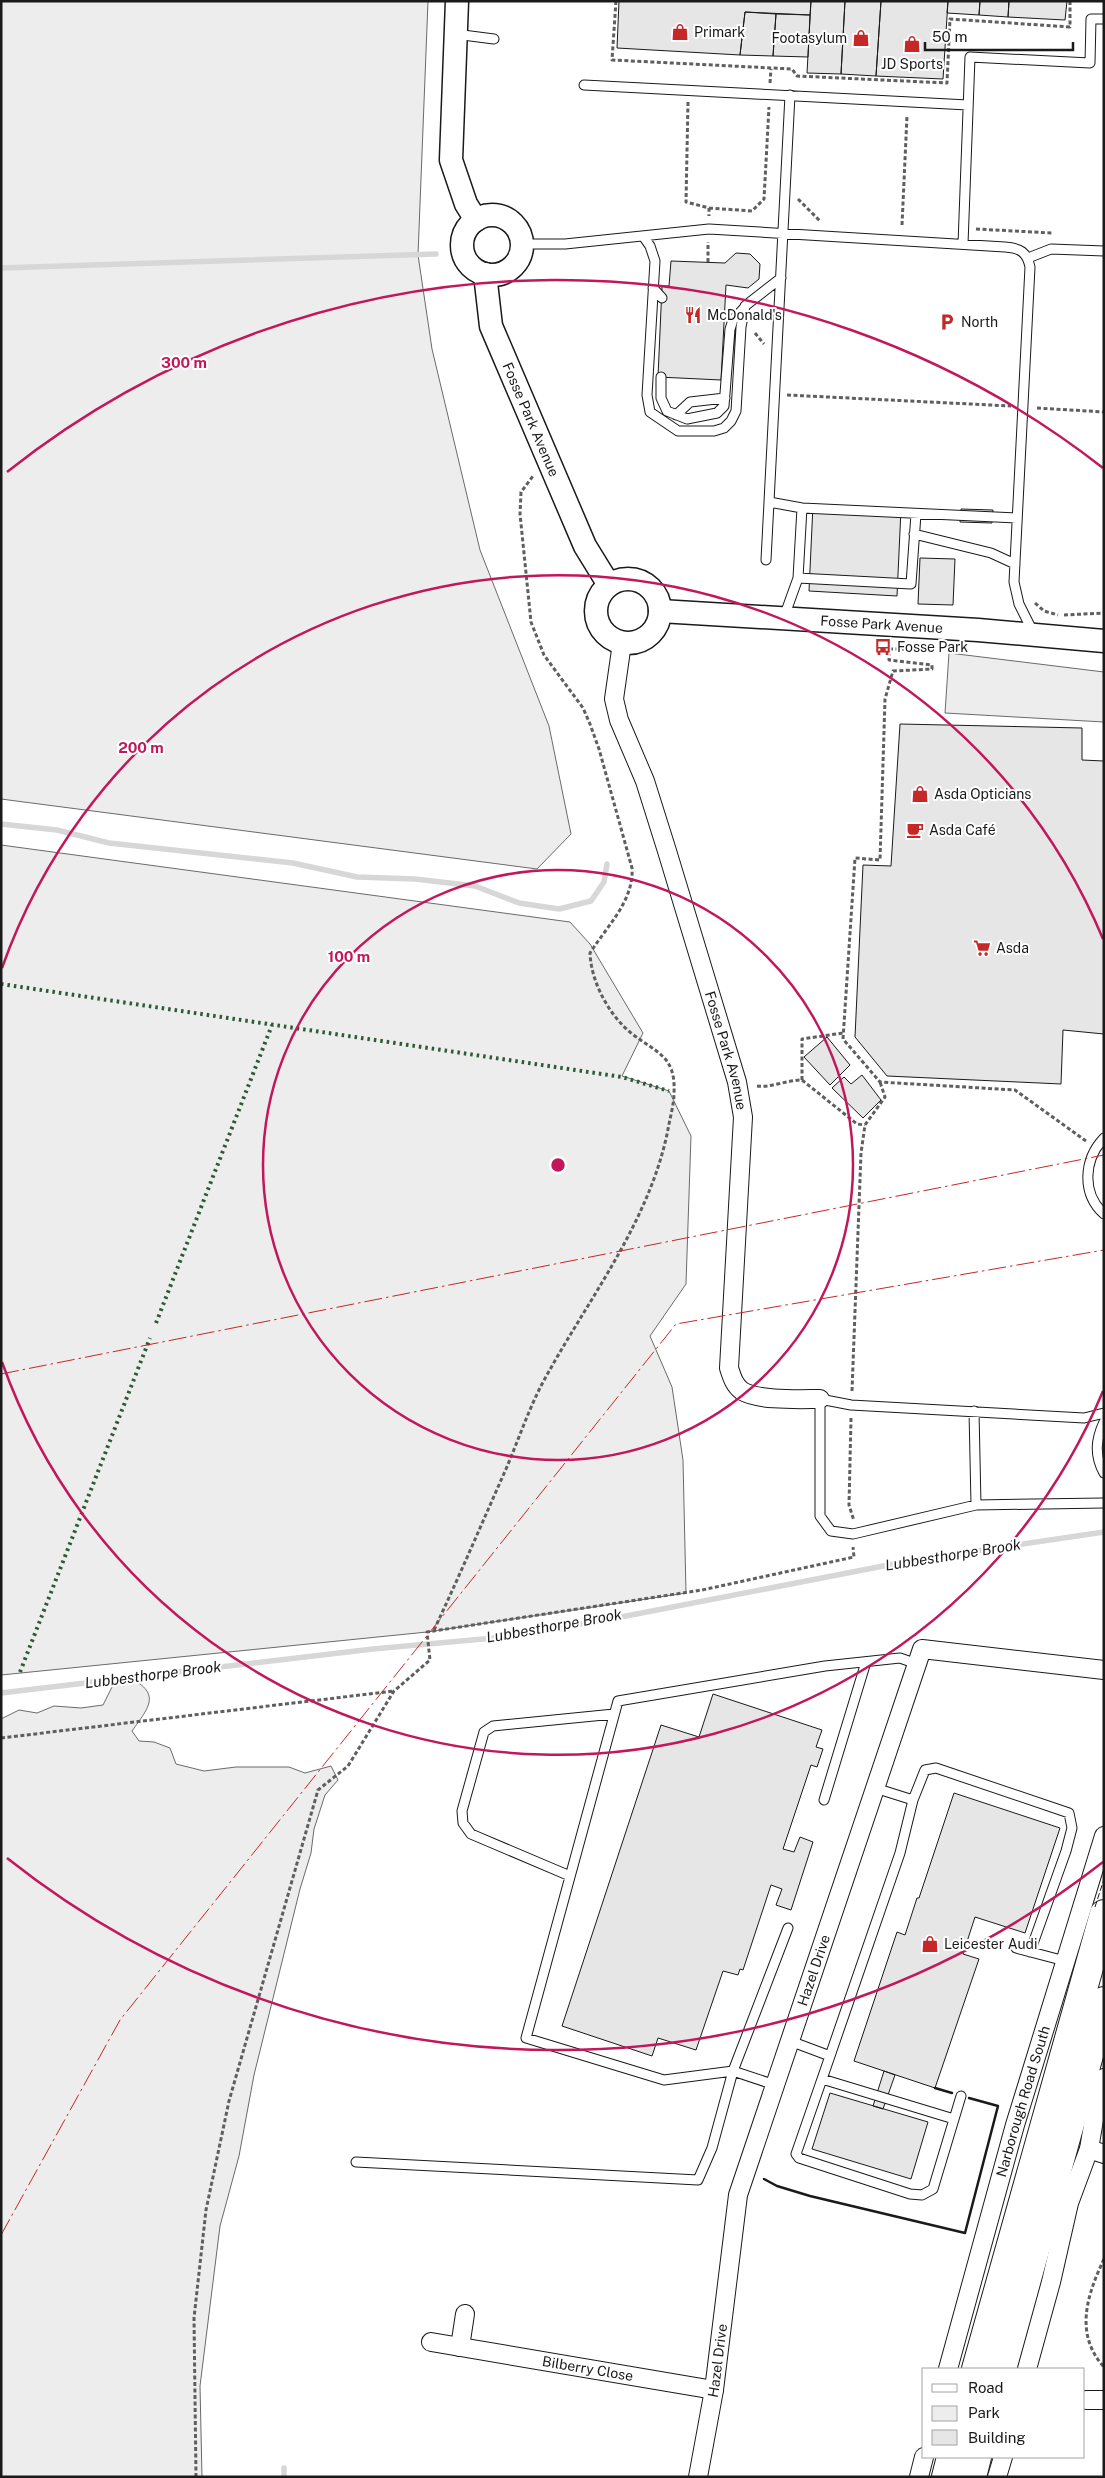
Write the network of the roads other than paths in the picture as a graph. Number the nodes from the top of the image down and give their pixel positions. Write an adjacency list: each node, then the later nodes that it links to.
1 (457, 1): 3 (street)
2 (1104, 19): 7 (lane)
3 (455, 34): 4 (lane); 8 (street)
4 (494, 39)
5 (584, 85): 6 (lane)
6 (790, 95): 7 (lane); 9 (lane)
7 (968, 105): 12 (lane)
8 (476, 220): 11 (street); 15 (street)
9 (784, 235): 10 (lane); 12 (lane); 16 (lane)
10 (643, 236): 11 (lane); 17 (lane)
11 (523, 244): 15 (street)
12 (963, 244): 14 (lane)
13 (1104, 251): 14 (lane)
14 (1028, 258): 26 (lane)
15 (485, 274): 31 (street, Fosse Park Avenue)
16 (781, 278): 19 (lane); 23 (lane)
17 (654, 288): 18 (lane); 19 (lane)
18 (662, 298)
19 (745, 306): 21 (lane)
20 (661, 377): 22 (lane)
21 (725, 398): 22 (lane); 22 (lane)
22 (676, 415)
23 (769, 502): 24 (lane); 28 (lane)
24 (802, 508): 25 (lane); 30 (lane)
25 (916, 514): 26 (lane); 27 (lane)
26 (1017, 518): 29 (lane)
27 (914, 534): 29 (lane); 30 (lane)
28 (766, 560)
29 (1015, 564): 34 (lane)
30 (798, 578): 33 (lane)
31 (609, 585): 32 (street); 36 (street)
32 (660, 611): 33 (street, Fosse Park Avenue); 36 (street)
33 (784, 617): 34 (street, Fosse Park Avenue)
34 (1034, 634): 35 (street, Fosse Park Avenue)
35 (1104, 641)
36 (622, 643): 39 (street, Fosse Park Avenue)
37 (1104, 1138): 38 (lane)
38 (1104, 1214)
39 (820, 1399): 40 (lane); 45 (lane)
40 (974, 1410): 41 (lane); 45 (lane)
41 (1104, 1413)
42 (1104, 1422): 43 (lane)
43 (1104, 1473)
44 (1104, 1503): 45 (lane)
45 (976, 1505)
46 (866, 1662): 47 (lane); 49 (lane); 51 (lane)
47 (917, 1664): 48 (street, Hazel Drive); 50 (street, Hazel Drive)
48 (1104, 1670)
49 (614, 1714): 54 (lane); 54 (lane)
50 (875, 1788): 52 (lane); 61 (street, Hazel Drive)
51 (824, 1800)
52 (913, 1800): 58 (lane); 62 (lane)
53 (1104, 1836): 59 (street, Narborough Road South)
54 (570, 1876): 63 (lane)
55 (1104, 1914): 75 (main road, Narborough Road South)
56 (788, 1928): 63 (lane)
57 (1016, 1948): 58 (lane)
58 (1030, 1952): 59 (lane)
59 (1065, 1961): 74 (street, Narborough Road South)
60 (1104, 2001): 76 (main road)
61 (790, 2042): 62 (lane); 66 (street, Hazel Drive)
62 (830, 2056): 65 (lane)
63 (733, 2071): 66 (lane); 70 (lane)
64 (1104, 2078): 69 (street)
65 (822, 2079): 68 (lane); 68 (lane)
66 (775, 2085): 78 (street, Hazel Drive)
67 (961, 2096): 68 (lane)
68 (954, 2119)
69 (1096, 2152): 77 (street)
70 (356, 2162)
71 (465, 2314): 73 (street)
72 (431, 2342): 73 (street, Bilberry Close)
73 (460, 2347): 78 (street, Bilberry Close)
74 (948, 2368)
75 (976, 2368)
76 (1002, 2368)
77 (1027, 2368)
78 (714, 2390): 83 (street, Hazel Drive)
79 (924, 2458): 84 (street)
80 (951, 2458): 85 (main road)
81 (977, 2458): 86 (main road)
82 (1003, 2458): 87 (street)
83 (698, 2477)
84 (919, 2477)
85 (946, 2477)
86 (972, 2477)
87 (997, 2477)

